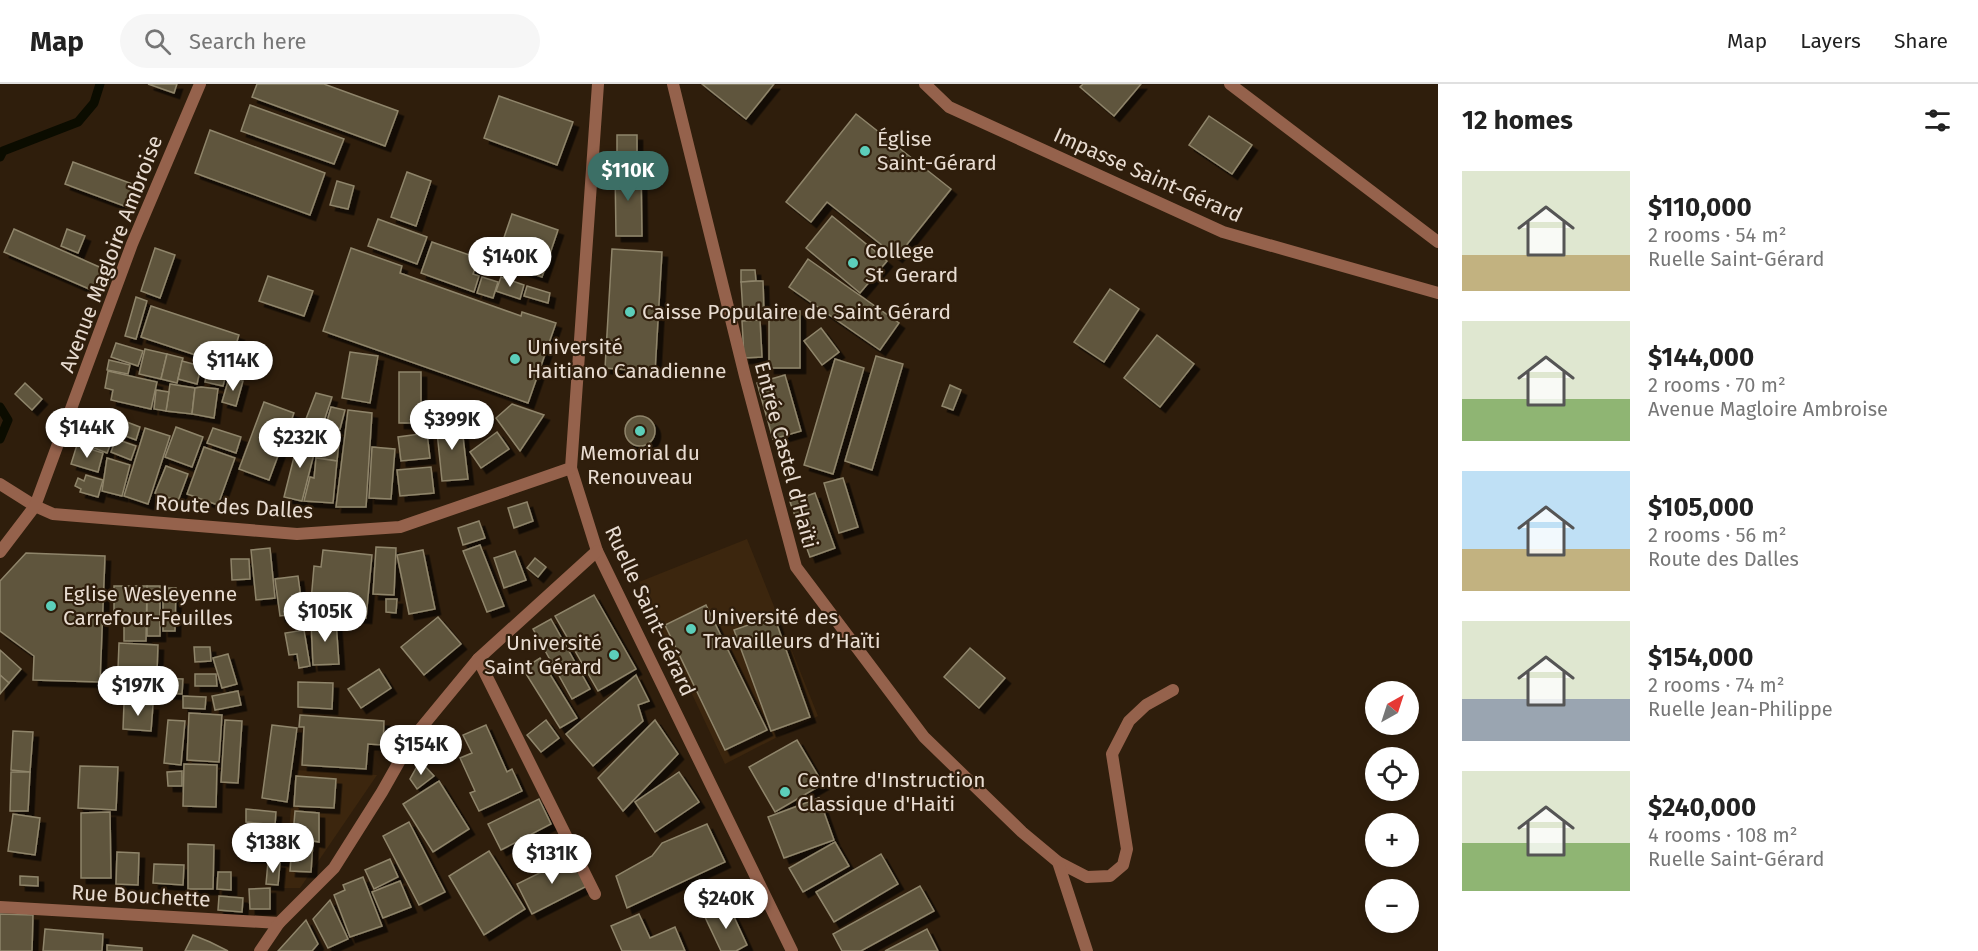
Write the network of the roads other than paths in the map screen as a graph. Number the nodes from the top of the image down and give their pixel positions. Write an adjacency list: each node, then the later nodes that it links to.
1 (200, 84): 10 (street, Avenue Magloire Ambroise)
2 (598, 84): 8 (street, Ruelle Saint-Gérard)
3 (673, 84): 15 (street, Entrée Castel d'Haïti)
4 (926, 84): 7 (street, Impasse Saint-Gérard)
5 (1230, 84): 6 (street)
6 (1438, 242)
7 (1438, 293)
8 (571, 468): 10 (street, Route des Dalles); 11 (street, Ruelle Saint-Gérard)
9 (0, 484): 10 (street, Route des Dalles)
10 (35, 506): 12 (street, Avenue Magloire Ambroise)
11 (597, 551): 13 (street); 20 (street, Ruelle Saint-Gérard)
12 (0, 552)
13 (478, 659): 16 (street); 18 (street)
14 (1173, 690): 15 (street, Entrée Castel d'Haïti)
15 (1058, 862): 21 (street)
16 (595, 894)
17 (0, 907): 18 (street, Rue Bouchette)
18 (279, 923): 19 (street)
19 (260, 951)
20 (792, 951)
21 (1087, 951)

